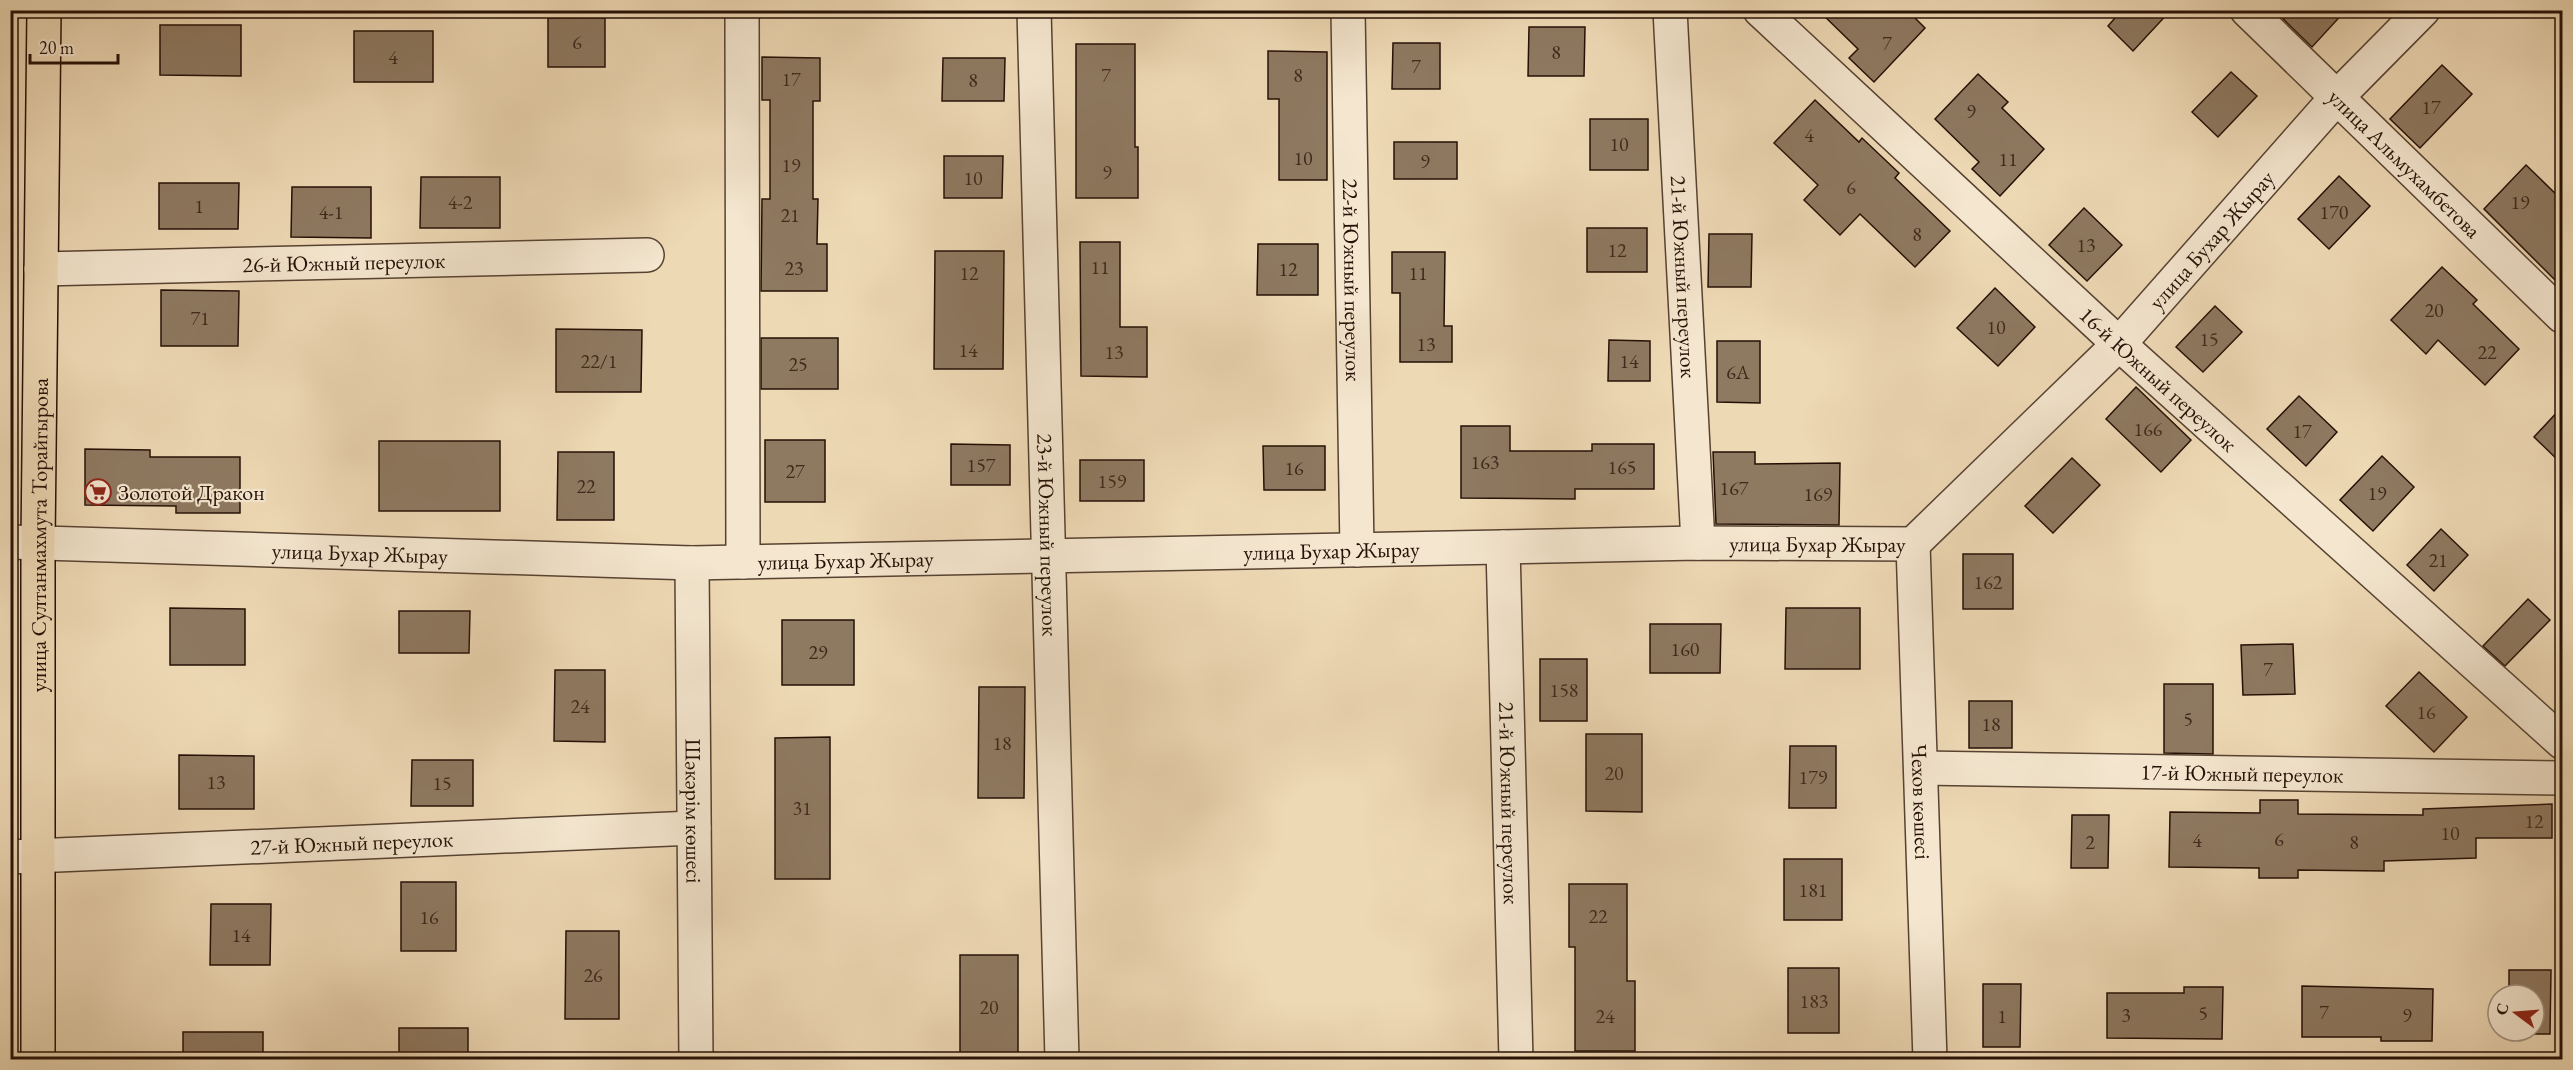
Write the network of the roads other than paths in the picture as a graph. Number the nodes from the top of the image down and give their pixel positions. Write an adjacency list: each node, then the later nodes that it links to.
1 (44, 10): 11 (main road, улица Султанмахмута Торайгырова)
2 (742, 10): 20 (street)
3 (1034, 10): 19 (street, 23-й Южный переулок)
4 (1348, 10): 18 (street, 22-й Южный переулок)
5 (1670, 10): 15 (street, 21-й Южный переулок)
6 (1760, 10): 13 (street, 16-й Южный переулок)
7 (2247, 10): 9 (street, улица Альмухамбетова)
8 (2423, 10): 9 (street, улица Бухар Жырау)
9 (2337, 97): 12 (street, улица Альмухамбетова); 13 (street, улица Бухар Жырау)
10 (647, 255): 11 (street, 26-й Южный переулок)
11 (41, 269): 14 (main road, улица Султанмахмута Торайгырова)
12 (2562, 316)
13 (2119, 344): 16 (street, улица Бухар Жырау); 22 (street, 16-й Южный переулок)
14 (24, 542): 21 (street, улица Бухар Жырау); 26 (main road, улица Султанмахмута Торайгырова)
15 (1698, 543): 16 (street, улица Бухар Жырау); 17 (street, улица Бухар Жырау)
16 (1914, 544): 23 (street, Чехов көшесі)
17 (1503, 547): 18 (street, улица Бухар Жырау); 30 (street, 21-й Южный переулок)
18 (1357, 550): 19 (street, улица Бухар Жырау)
19 (1047, 556): 20 (street, улица Бухар Жырау); 29 (street, 23-й Южный переулок)
20 (743, 562): 21 (street, улица Бухар Жырау)
21 (692, 563): 25 (street, Шәкәрім көшесі)
22 (2562, 742)
23 (1921, 768): 24 (street, 17-й Южный переулок); 31 (street, Чехов көшесі)
24 (2562, 778)
25 (694, 828): 26 (street, 27-й Южный переулок); 28 (street, Шәкәрім көшесі)
26 (25, 856): 27 (main road, улица Султанмахмута Торайгырова)
27 (38, 1059)
28 (696, 1059)
29 (1062, 1059)
30 (1516, 1059)
31 (1930, 1059)

